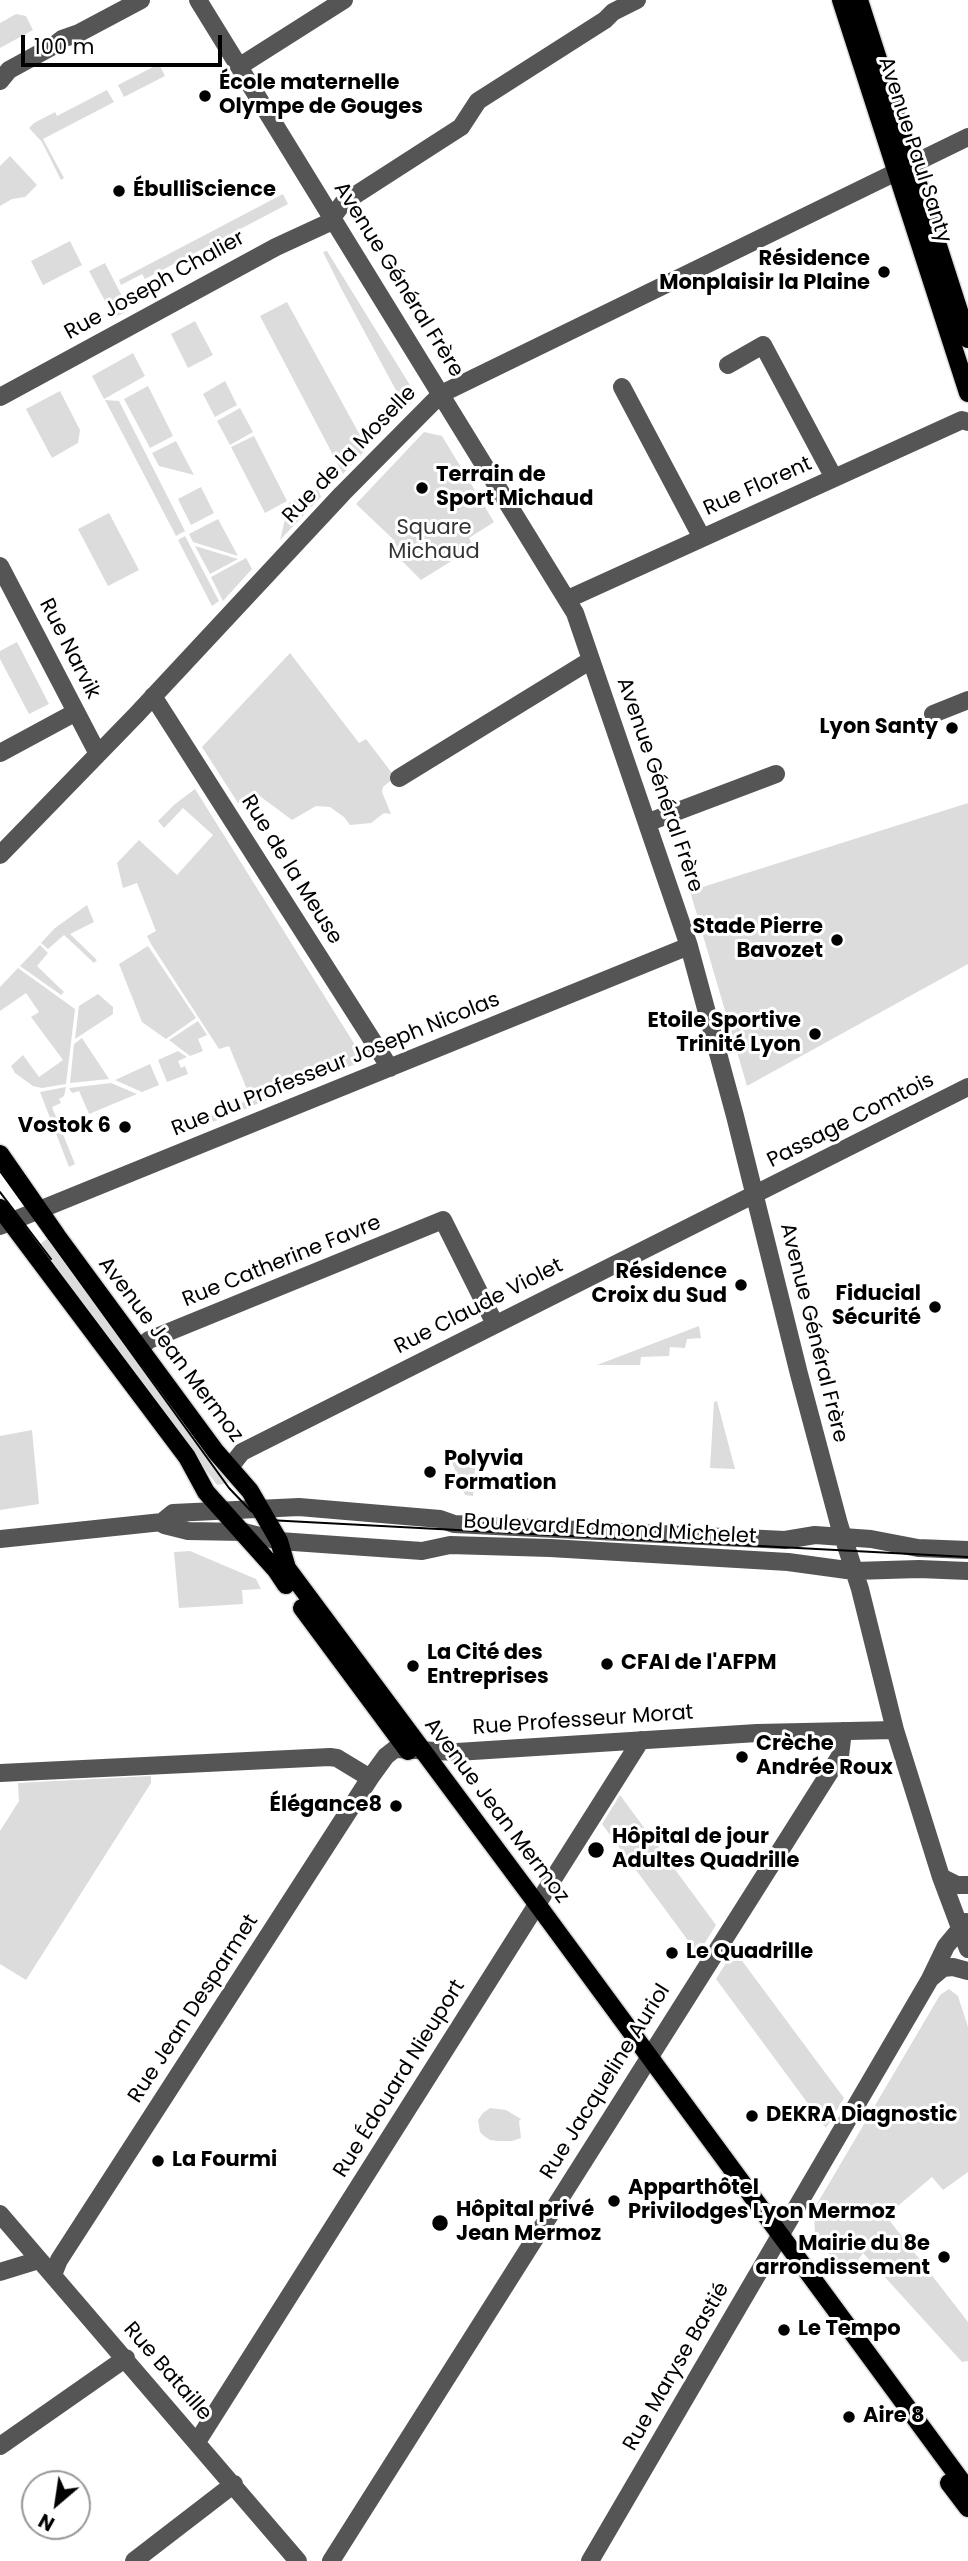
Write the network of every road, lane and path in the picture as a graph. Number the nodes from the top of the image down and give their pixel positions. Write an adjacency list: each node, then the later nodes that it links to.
1 (141, 0): 8 (street)
2 (198, 0): 7 (street, Avenue Général Frère)
3 (344, 0): 7 (street)
4 (637, 0): 11 (street, Rue Joseph Chalier)
5 (841, 0): 10 (main road, Avenue Paul Santy)
6 (859, 0): 10 (main road, Avenue Paul Santy)
7 (240, 66): 11 (street, Avenue Général Frère)
8 (0, 81)
9 (968, 137): 10 (street, Rue de la Moselle)
10 (904, 168): 12 (main road, Avenue Paul Santy); 15 (main road, Avenue Paul Santy); 16 (street, Rue de la Moselle)
11 (332, 217): 16 (street, Avenue Général Frère); 17 (street, Rue Joseph Chalier)
12 (968, 339)
13 (728, 365): 19 (street)
14 (622, 387): 20 (street)
15 (968, 393)
16 (441, 394): 22 (street, Avenue Général Frère); 24 (street, Rue de la Moselle)
17 (0, 397)
18 (968, 422): 19 (street, Rue Florent)
19 (834, 478): 20 (street, Rue Florent)
20 (702, 538): 22 (street, Rue Florent)
21 (0, 566): 26 (street, Rue Narvik)
22 (568, 599): 23 (street, Avenue Général Frère)
23 (592, 660): 31 (street); 32 (street, Avenue Général Frère)
24 (153, 696): 29 (street, Rue de la Moselle); 35 (street, Rue de la Meuse)
25 (968, 700): 27 (street)
26 (76, 712): 28 (street); 29 (street, Rue Narvik)
27 (933, 714)
28 (0, 753)
29 (98, 754): 33 (street, Rue de la Moselle)
30 (776, 774): 32 (street)
31 (399, 778)
32 (649, 822): 34 (street, Avenue Général Frère)
33 (0, 855)
34 (689, 946): 35 (street, Rue du Professeur Joseph Nicolas); 38 (street, Avenue Général Frère)
35 (390, 1068): 39 (street, Rue du Professeur Joseph Nicolas)
36 (968, 1087): 38 (street, Passage Comtois)
37 (0, 1154): 39 (main road, Avenue Jean Mermoz)
38 (754, 1196): 41 (street, Rue Claude Violet); 48 (street, Avenue Général Frère)
39 (39, 1210): 40 (street, Rue du Professeur Joseph Nicolas); 42 (main road, Avenue Jean Mermoz)
40 (3, 1219): 45 (main road, Avenue Jean Mermoz)
41 (495, 1324): 42 (street, Rue Catherine Favre); 43 (street, Rue Claude Violet)
42 (139, 1348): 43 (main road, Avenue Jean Mermoz)
43 (230, 1467): 44 (main road, Avenue Jean Mermoz)
44 (262, 1508): 45 (street, Boulevard Edmond Michelet); 48 (street, Boulevard Edmond Michelet); 50 (main road, Avenue Jean Mermoz)
45 (221, 1511): 46 (street, Boulevard Edmond Michelet); 47 (main road, Avenue Jean Mermoz)
46 (162, 1522): 47 (street, Boulevard Edmond Michelet); 49 (street)
47 (244, 1532): 50 (street, Boulevard Edmond Michelet); 57 (main road, Avenue Jean Mermoz)
48 (844, 1537): 51 (street, Boulevard Edmond Michelet); 52 (street, Avenue Général Frère)
49 (0, 1539)
50 (279, 1541): 52 (street, Boulevard Edmond Michelet); 57 (main road, Avenue Jean Mermoz)
51 (968, 1550)
52 (854, 1570): 53 (street, Boulevard Edmond Michelet); 54 (street, Avenue Général Frère)
53 (968, 1571)
54 (895, 1730): 55 (street, Rue Professeur Morat); 60 (street, Avenue Général Frère)
55 (843, 1731): 56 (street, Rue Professeur Morat); 67 (street, Rue Jacqueline Auriol)
56 (641, 1740): 57 (street, Rue Professeur Morat); 62 (street, Rue Édouard Nieuport)
57 (414, 1749): 59 (street); 62 (main road, Avenue Jean Mermoz)
58 (0, 1773): 59 (street)
59 (370, 1778): 70 (street, Rue Jean Desparmet)
60 (941, 1877): 61 (street); 63 (street, Avenue Général Frère)
61 (968, 1885)
62 (534, 1909): 67 (main road, Avenue Jean Mermoz); 73 (street, Rue Édouard Nieuport)
63 (964, 1924): 64 (street, Avenue Général Frère); 66 (street, Rue Maryse Bastié)
64 (968, 1949)
65 (968, 1971): 66 (street)
66 (930, 1979): 69 (street, Rue Maryse Bastié)
67 (646, 2061): 69 (main road, Avenue Jean Mermoz); 80 (street, Rue Jacqueline Auriol)
68 (0, 2214): 70 (street, Rue Bataille)
69 (778, 2241): 76 (main road, Avenue Jean Mermoz); 77 (main road, Avenue Jean Mermoz); 81 (street, Rue Maryse Bastié)
70 (49, 2266): 71 (street); 72 (street, Rue Bataille)
71 (0, 2272)
72 (126, 2358): 73 (street, Rue Bataille); 74 (street)
73 (197, 2442): 75 (street, Rue Bataille)
74 (0, 2446)
75 (234, 2484): 78 (street); 79 (street, Rue Bataille)
76 (968, 2490)
77 (968, 2508)
78 (134, 2561)
79 (298, 2561)
80 (331, 2561)
81 (590, 2561)

